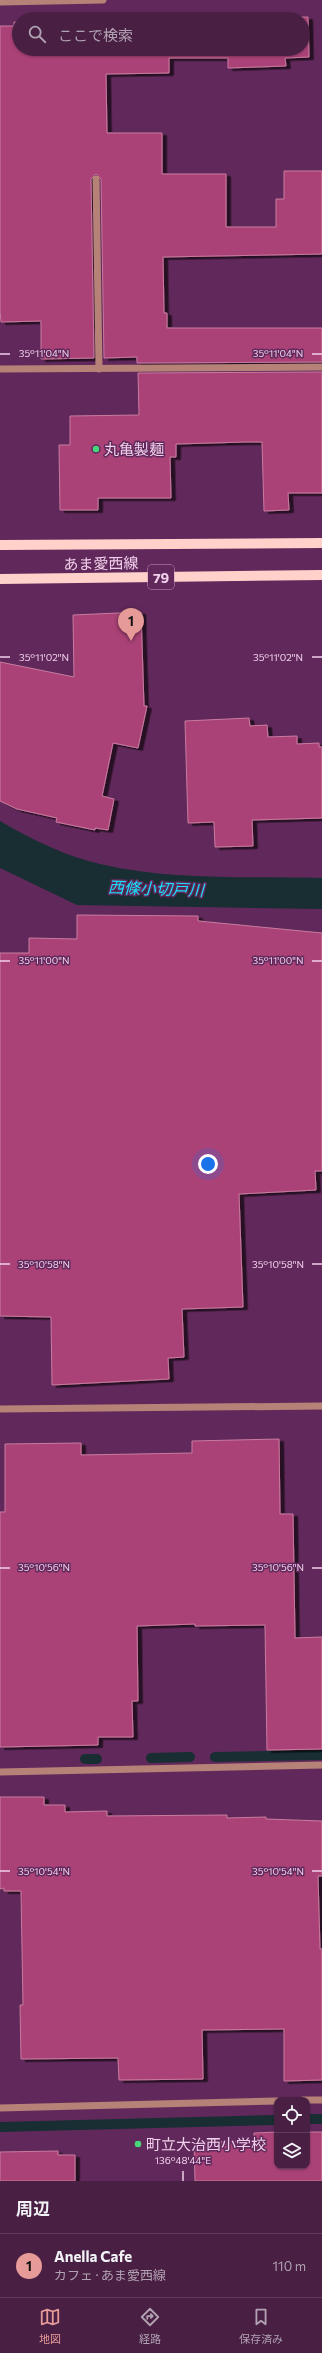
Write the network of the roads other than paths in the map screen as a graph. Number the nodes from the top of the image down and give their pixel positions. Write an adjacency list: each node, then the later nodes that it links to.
1 (103, 0): 2 (street)
2 (0, 2)
3 (96, 179): 5 (street)
4 (322, 367): 5 (street)
5 (99, 369): 6 (street)
6 (0, 370)
7 (322, 543): 8 (main road, あま愛西線 / 79)
8 (0, 545)
9 (322, 575): 10 (main road, あま愛西線 / 79)
10 (0, 579)
11 (322, 1406): 12 (street)
12 (0, 1409)
13 (322, 1765): 14 (street)
14 (0, 1772)
15 (310, 2100): 16 (street)
16 (322, 2100)
17 (274, 2101): 18 (street)
18 (0, 2108)

